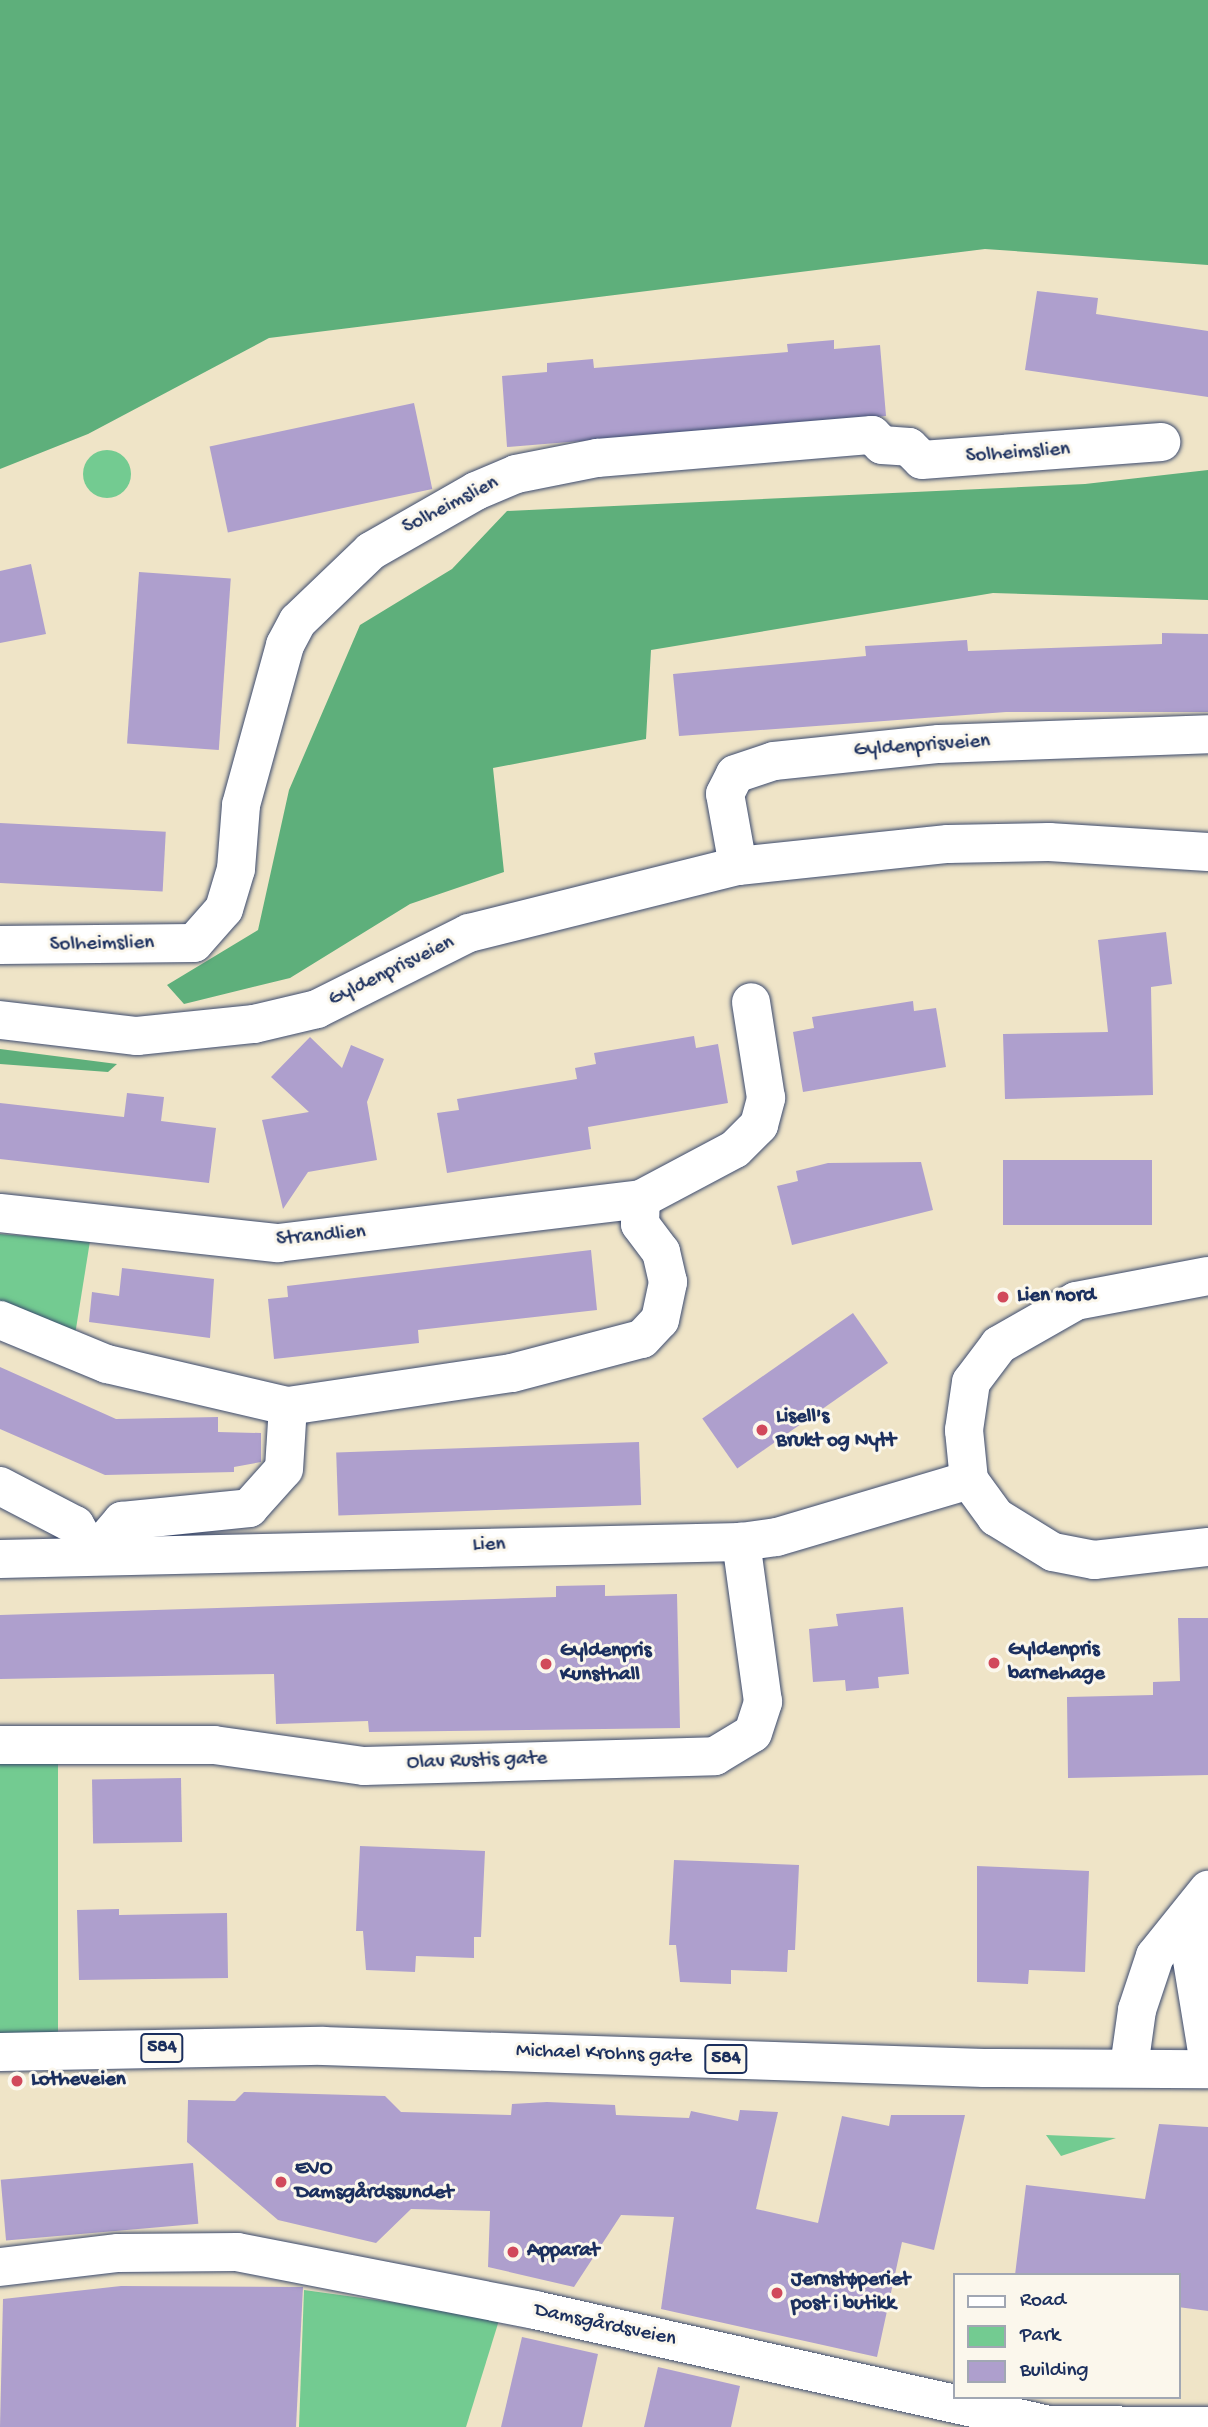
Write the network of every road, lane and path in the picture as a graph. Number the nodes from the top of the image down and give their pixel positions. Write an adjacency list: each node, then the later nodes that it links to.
1 (1161, 442): 5 (street, Solheimslien)
2 (1208, 734): 4 (street, Gyldenprisveien)
3 (1208, 852): 4 (street, Gyldenprisveien)
4 (738, 866): 7 (street, Gyldenprisveien)
5 (0, 945)
6 (751, 1002): 8 (street, Strandlien)
7 (0, 1020)
8 (641, 1199): 9 (street, Strandlien); 12 (street)
9 (0, 1213)
10 (1208, 1276): 13 (street)
11 (0, 1320): 12 (street)
12 (288, 1406): 17 (street)
13 (969, 1480): 15 (street, Lien); 16 (street)
14 (0, 1486): 17 (street)
15 (741, 1542): 17 (street, Lien); 19 (street, Olav Rustis gate)
16 (1208, 1547)
17 (93, 1555): 18 (street, Lien)
18 (0, 1559)
19 (0, 1745)
20 (1201, 1902): 22 (street); 23 (street)
21 (0, 2052): 23 (street, Michael Krohns gate / 584)
22 (1208, 2058)
23 (1129, 2067): 24 (street, Michael Krohns gate / 584)
24 (1208, 2068)
25 (0, 2267): 26 (street, Damsgårdsveien)
26 (1208, 2426)

